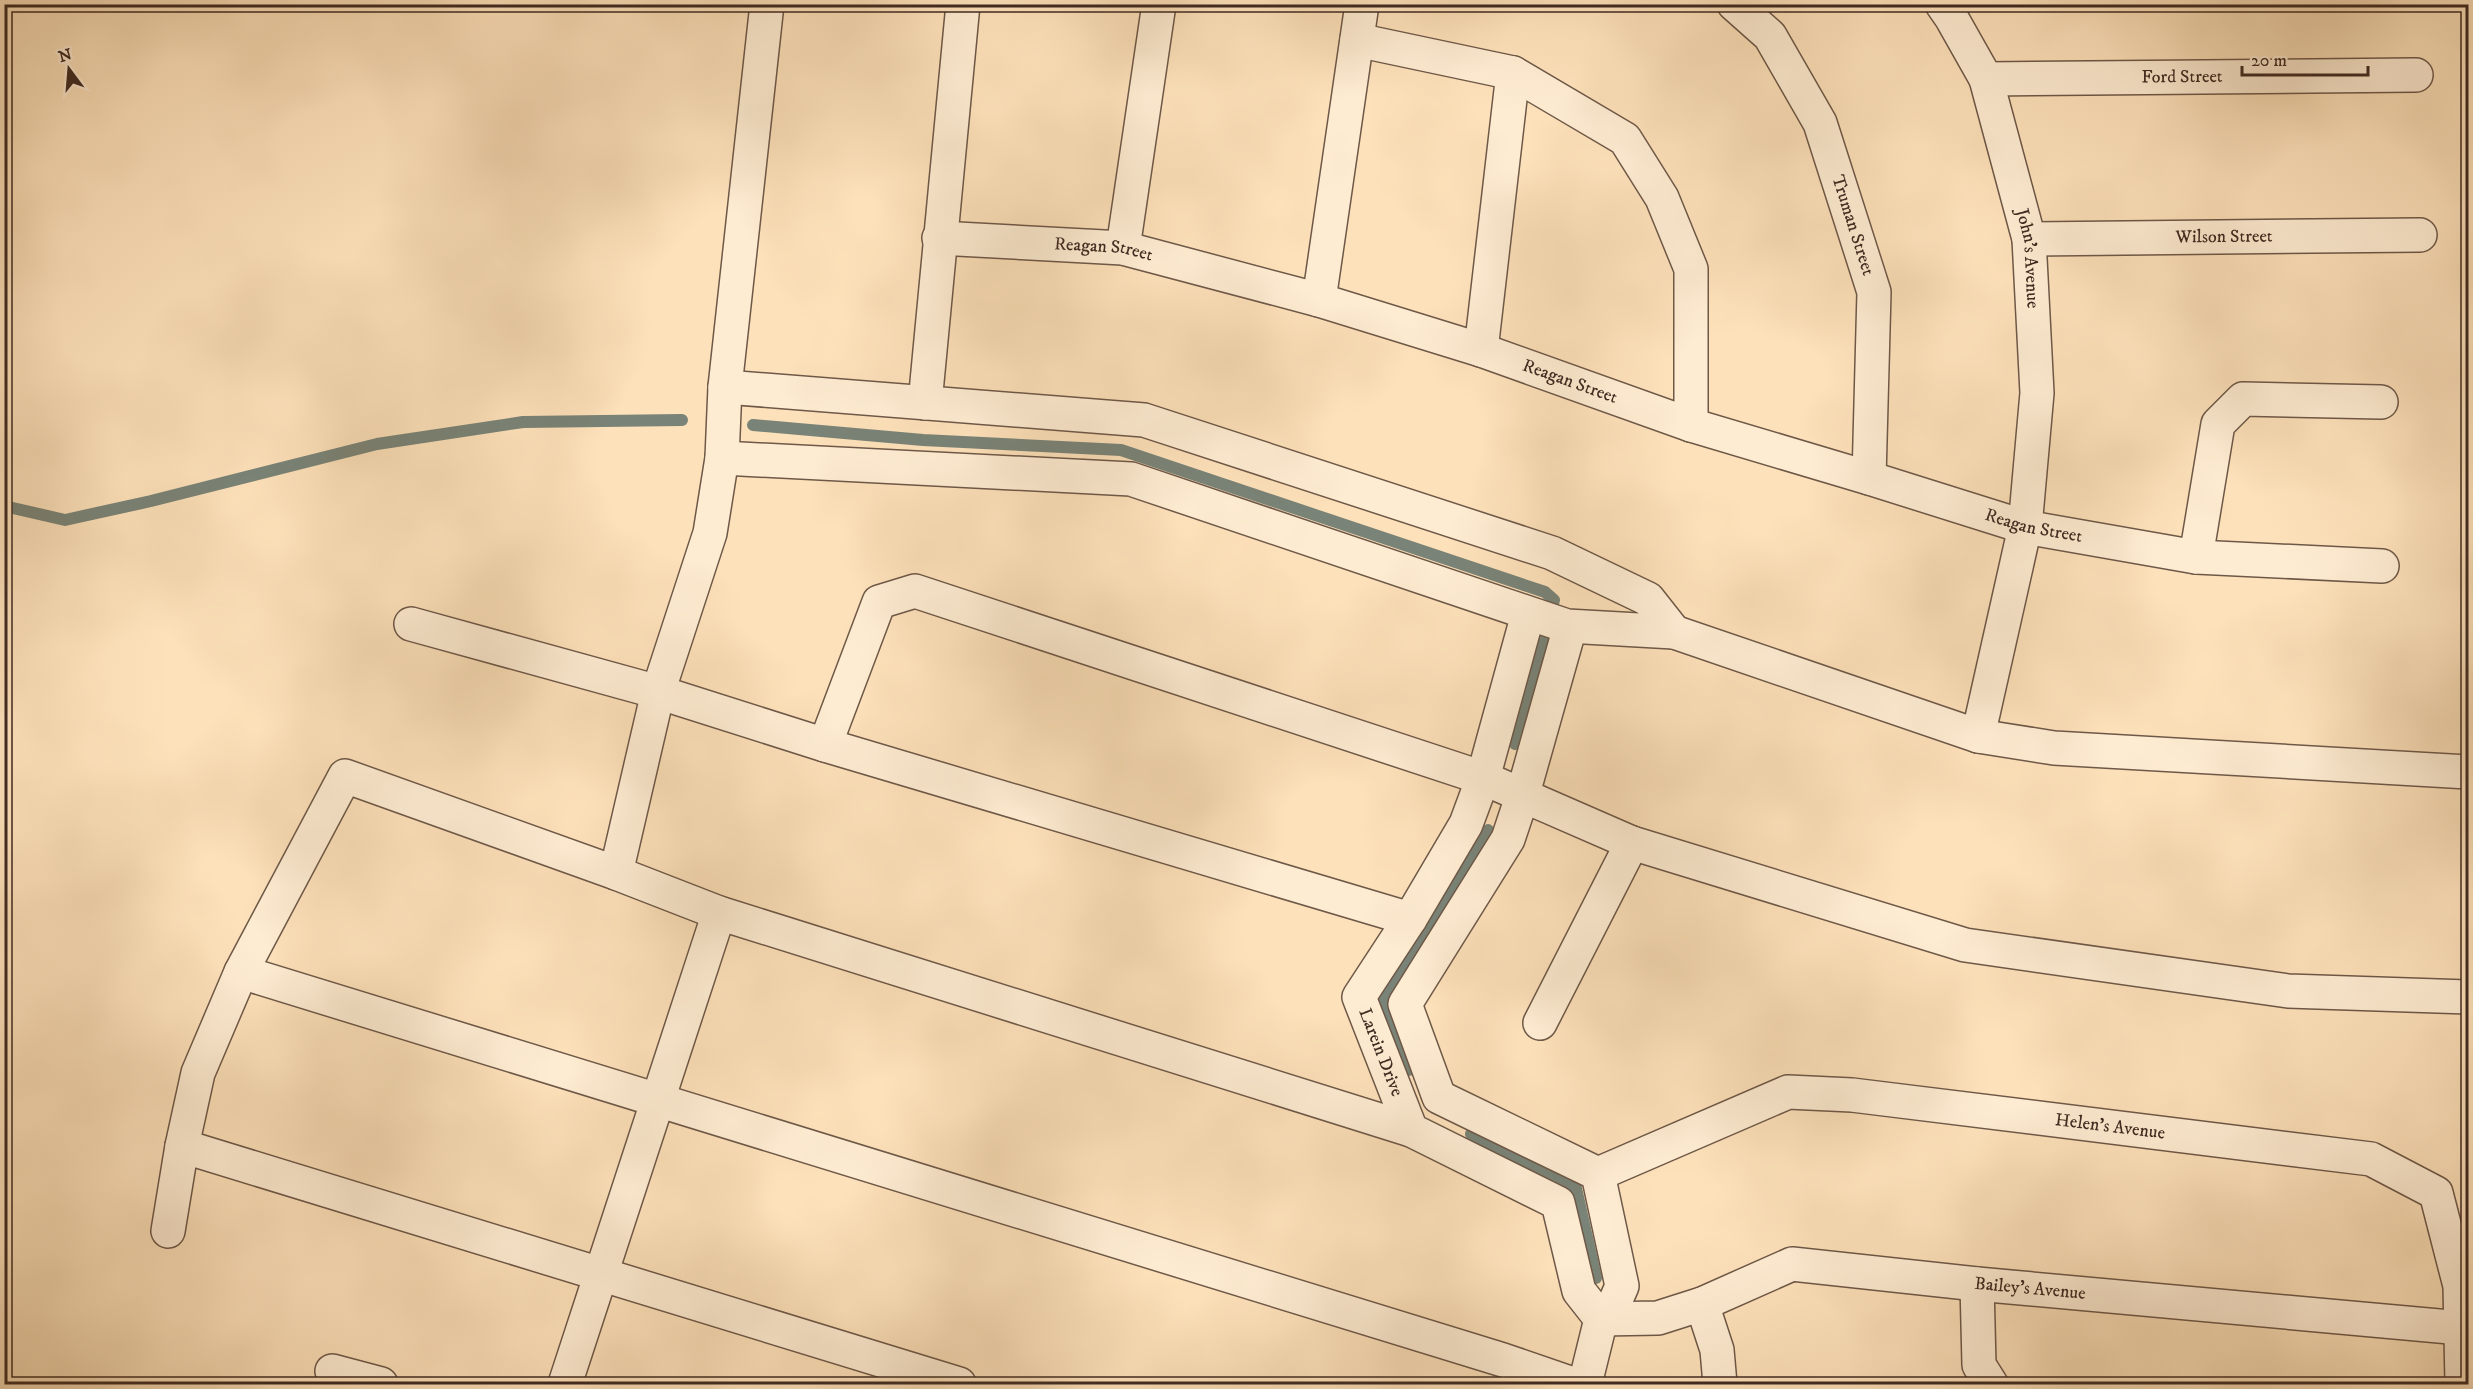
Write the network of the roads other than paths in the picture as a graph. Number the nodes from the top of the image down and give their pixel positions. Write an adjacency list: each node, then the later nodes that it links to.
1 (767, 4): 17 (street)
2 (963, 4): 12 (street)
3 (1159, 4): 14 (street)
4 (1362, 4): 7 (street)
5 (1734, 4): 22 (street, Truman Street)
6 (1942, 4): 10 (street, John's Avenue)
7 (1357, 40): 8 (street); 15 (street)
8 (1513, 73): 16 (street); 20 (street)
9 (2416, 75): 10 (street, Ford Street)
10 (1986, 79): 13 (street, John's Avenue)
11 (2420, 235): 13 (street, Wilson Street)
12 (939, 238): 14 (street, Reagan Street); 19 (street)
13 (2029, 239): 23 (street, John's Avenue)
14 (1123, 248): 15 (street, Reagan Street)
15 (1320, 300): 16 (street, Reagan Street)
16 (1481, 350): 20 (street, Reagan Street)
17 (725, 387): 19 (street); 21 (street)
18 (2381, 402): 24 (street)
19 (925, 403): 29 (street)
20 (1690, 425): 22 (street, Reagan Street)
21 (722, 458): 26 (street); 30 (street)
22 (1869, 478): 23 (street, Reagan Street)
23 (2025, 527): 24 (street, Reagan Street); 31 (street, John's Avenue)
24 (2196, 557): 25 (street, Reagan Street)
25 (2382, 566)
26 (1529, 614): 28 (street); 34 (street, Larein Drive)
27 (411, 624): 30 (street)
28 (1568, 627): 29 (street); 35 (street)
29 (1674, 632): 31 (street)
30 (658, 692): 32 (street); 37 (street)
31 (1978, 736): 33 (street)
32 (825, 745): 34 (street); 39 (street)
33 (2469, 772)
34 (1483, 778): 35 (street); 39 (street, Larein Drive)
35 (1522, 797): 36 (street); 46 (street)
36 (1632, 843): 41 (street); 42 (street)
37 (616, 873): 38 (street); 40 (street)
38 (719, 913): 43 (street); 44 (street)
39 (1410, 918): 44 (street, Larein Drive)
40 (241, 972): 43 (street); 45 (street)
41 (2469, 997)
42 (1540, 1023)
43 (657, 1100): 48 (street); 57 (street)
44 (1411, 1130): 51 (street)
45 (182, 1146): 47 (street); 48 (street)
46 (1598, 1174): 51 (street); 52 (street, Helen's Avenue)
47 (168, 1232)
48 (599, 1275): 55 (street); 56 (street)
49 (1977, 1284): 50 (street, Bailey's Avenue); 52 (street, Bailey's Avenue); 60 (street)
50 (1702, 1304): 51 (street, Bailey's Avenue); 59 (street)
51 (1601, 1319): 58 (street)
52 (2465, 1328): 61 (street, Helen's Avenue)
53 (332, 1371): 54 (street)
54 (381, 1384)
55 (565, 1384)
56 (959, 1384)
57 (1574, 1384)
58 (1585, 1384)
59 (1720, 1384)
60 (1991, 1384)
61 (2462, 1384)

